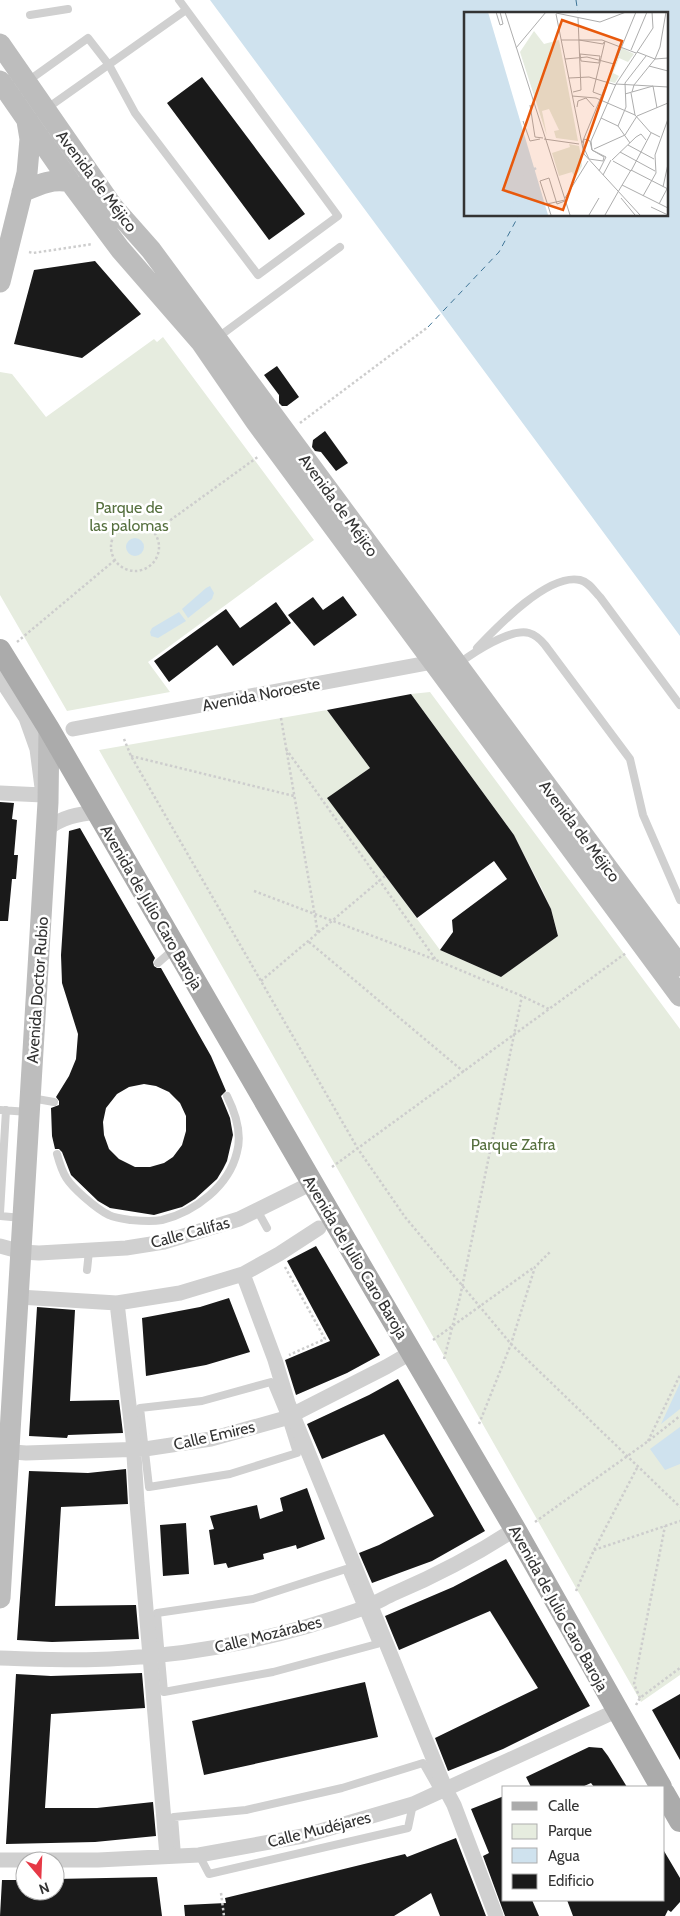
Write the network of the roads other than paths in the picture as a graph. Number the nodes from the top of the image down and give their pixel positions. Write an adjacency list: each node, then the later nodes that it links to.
1 (179, 0): 3 (lane)
2 (68, 9): 4 (lane)
3 (186, 10): 6 (lane); 6 (lane)
4 (30, 15)
5 (0, 44): 8 (street, Avenida de Méjico)
6 (108, 65): 8 (lane); 9 (lane)
7 (0, 81): 9 (street, Avenida de Méjico)
8 (27, 82): 9 (street, Avenida de Méjico); 9 (lane)
9 (27, 110): 10 (street, Avenida de Méjico); 11 (street, Avenida de Méjico); 13 (street)
10 (49, 153): 11 (street); 12 (street, Avenida de Méjico); 13 (street)
11 (76, 154): 16 (street, Avenida de Méjico)
12 (70, 182): 13 (street); 19 (street, Avenida de Méjico)
13 (24, 183): 15 (street)
14 (340, 247): 16 (lane)
15 (0, 282)
16 (216, 338): 19 (street, Avenida de Méjico)
17 (8, 647): 22 (main road, Avenida de Julio Caro Baroja)
18 (475, 651): 19 (lane); 21 (lane); 27 (lane)
19 (445, 660): 23 (street, Avenida Noroeste); 30 (street, Avenida de Méjico); 31 (street, Avenida de Méjico)
20 (0, 678): 24 (street)
21 (680, 705)
22 (49, 728): 25 (main road, Avenida de Julio Caro Baroja); 26 (street, Avenida Doctor Rubio)
23 (73, 729)
24 (0, 792)
25 (97, 812): 26 (street); 28 (main road, Avenida de Julio Caro Baroja)
26 (47, 829): 34 (street, Avenida Doctor Rubio)
27 (680, 900)
28 (176, 948): 29 (lane); 38 (main road, Avenida de Julio Caro Baroja)
29 (158, 963)
30 (680, 966)
31 (680, 996)
32 (227, 1096): 36 (lane)
33 (54, 1102): 34 (lane)
34 (30, 1105): 35 (lane); 42 (street, Avenida Doctor Rubio)
35 (3, 1110): 37 (lane)
36 (57, 1154)
37 (2, 1158): 40 (lane)
38 (312, 1183): 39 (street, Calle Califas); 52 (main road, Avenida de Julio Caro Baroja)
39 (257, 1210): 43 (lane); 46 (street, Calle Califas)
40 (0, 1213)
41 (0, 1216): 42 (lane)
42 (24, 1218): 47 (street, Avenida Doctor Rubio)
43 (267, 1228)
44 (320, 1228): 49 (street)
45 (0, 1246): 47 (street, Calle Califas)
46 (89, 1251): 47 (street, Calle Califas); 48 (lane)
47 (22, 1252): 50 (street, Avenida Doctor Rubio)
48 (87, 1270)
49 (242, 1274): 51 (street); 53 (street)
50 (19, 1297): 51 (street); 55 (street, Avenida Doctor Rubio)
51 (117, 1303): 54 (street)
52 (412, 1352): 53 (street, Calle Emires); 56 (main road, Avenida de Julio Caro Baroja)
53 (289, 1416): 54 (street, Calle Emires); 54 (lane); 54 (lane); 58 (street)
54 (139, 1449): 55 (street, Calle Emires); 59 (street)
55 (5, 1452): 57 (street, Avenida Doctor Rubio)
56 (525, 1526): 58 (street, Calle Mozárabes); 61 (main road, Avenida de Julio Caro Baroja)
57 (0, 1598)
58 (366, 1606): 59 (street, Calle Mozárabes); 59 (lane); 59 (lane); 63 (street)
59 (156, 1656): 60 (street, Calle Mozárabes); 67 (street)
60 (0, 1658)
61 (616, 1711): 62 (main road, Avenida de Julio Caro Baroja); 63 (street, Calle Mudéjares)
62 (659, 1786)
63 (443, 1792): 65 (street, Calle Mudéjares); 67 (lane); 70 (street)
64 (665, 1795): 66 (main road)
65 (413, 1804): 68 (street, Calle Mudéjares); 68 (lane)
66 (680, 1821)
67 (172, 1855): 68 (street, Calle Mudéjares); 69 (street, Calle Mudéjares)
68 (199, 1855)
69 (0, 1860)
70 (496, 1916)

